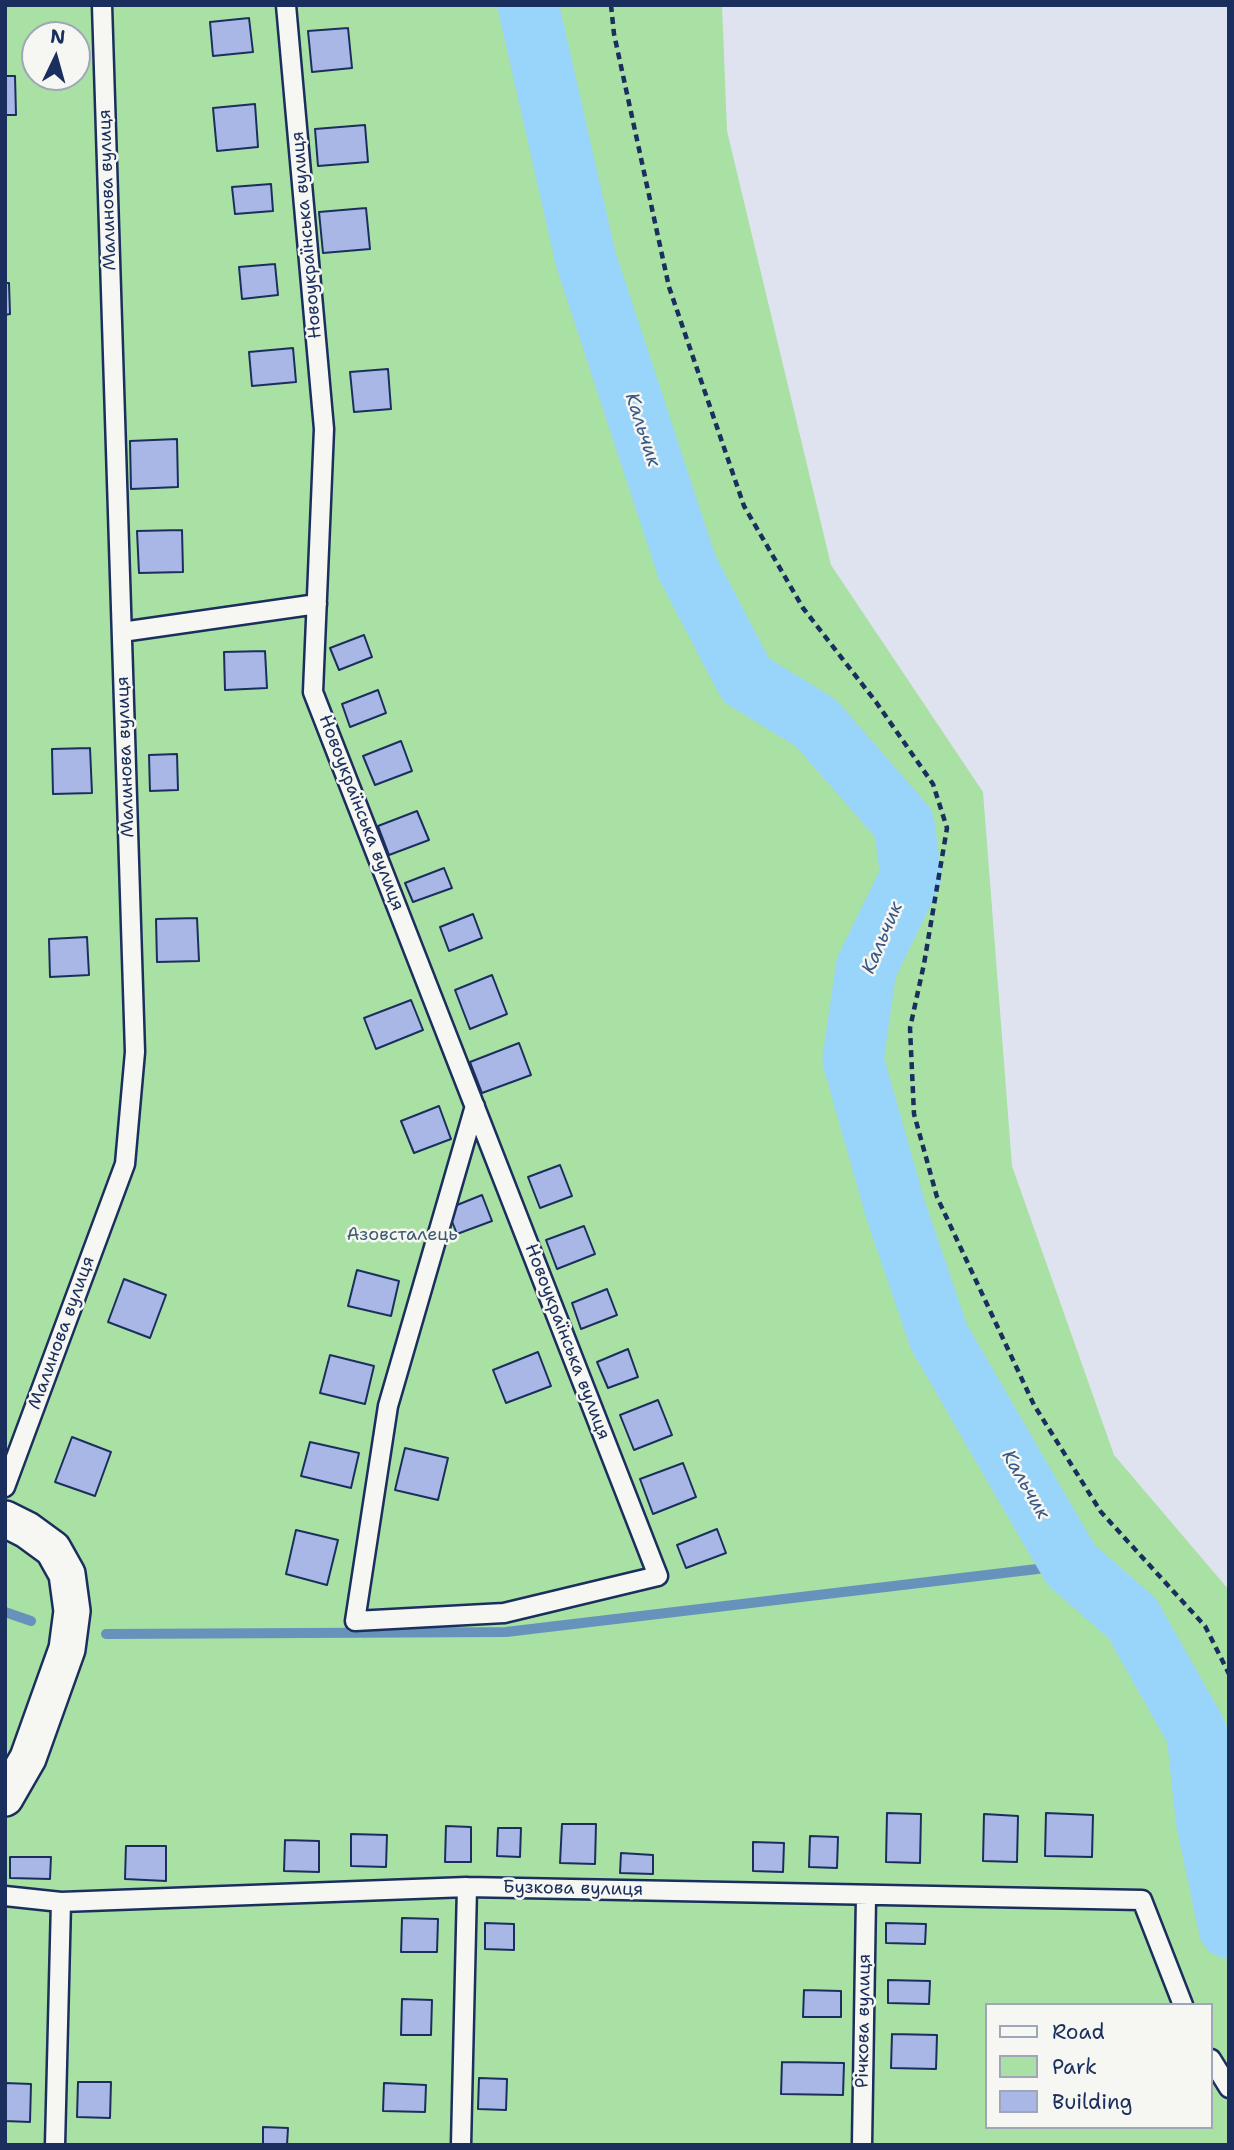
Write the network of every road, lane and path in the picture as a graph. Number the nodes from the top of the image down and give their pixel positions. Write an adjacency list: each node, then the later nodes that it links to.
1 (102, 5): 5 (lane, Малинова вулиця)
2 (286, 5): 4 (lane, Новоукраїнська вулиця)
3 (611, 5): 9 (path)
4 (317, 604): 5 (lane); 6 (lane, Новоукраїнська вулиця)
5 (122, 632): 7 (lane, Малинова вулиця)
6 (475, 1107): 6 (lane, Новоукраїнська вулиця)
7 (5, 1487)
8 (5, 1519): 10 (street)
9 (1229, 1674)
10 (5, 1798)
11 (467, 1887): 13 (lane, Бузкова вулиця); 14 (lane, Бузкова вулиця); 19 (lane)
12 (5, 1896): 14 (lane, Бузкова вулиця)
13 (866, 1897): 15 (lane, Бузкова вулиця); 20 (lane, Річкова вулиця)
14 (61, 1902): 18 (lane)
15 (1182, 2003)
16 (1213, 2062): 17 (lane)
17 (1229, 2088)
18 (55, 2145)
19 (461, 2145)
20 (862, 2145)

